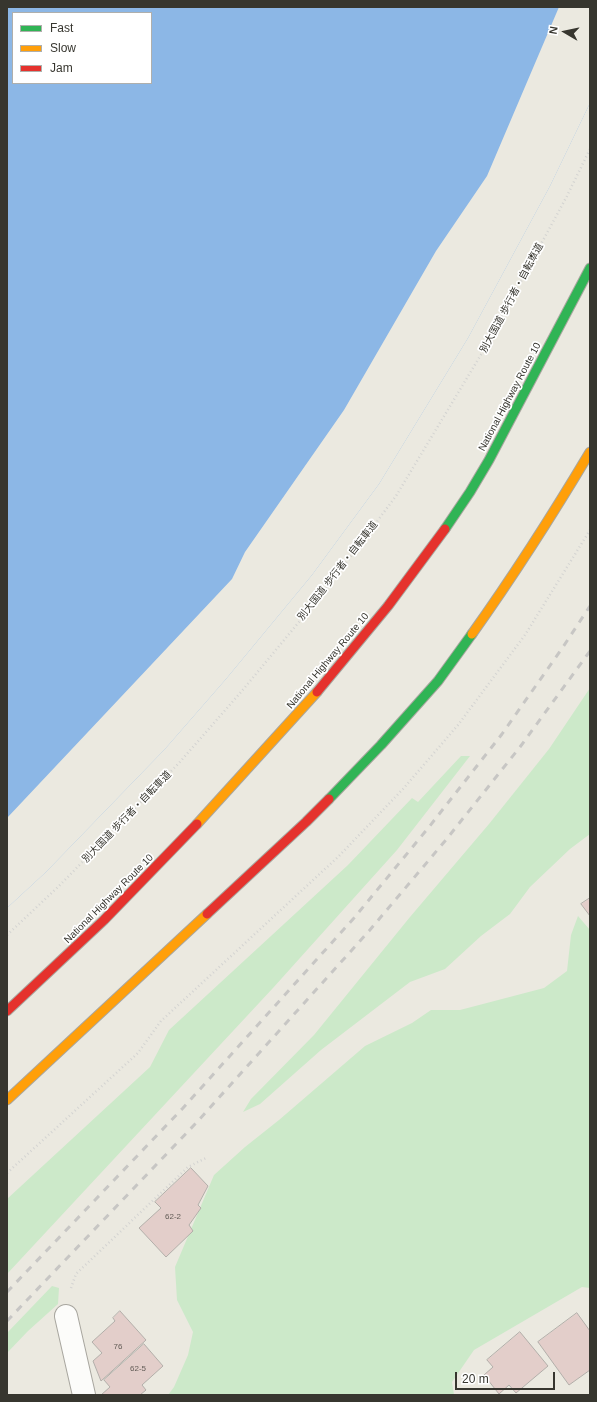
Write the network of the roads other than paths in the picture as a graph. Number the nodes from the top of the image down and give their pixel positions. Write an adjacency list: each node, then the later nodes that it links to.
1 (590, 268): 3 (highway, National Highway Route 10)
2 (590, 452): 4 (highway)
3 (7, 1011)
4 (7, 1100)
5 (66, 1316): 6 (street)
6 (84, 1395)

